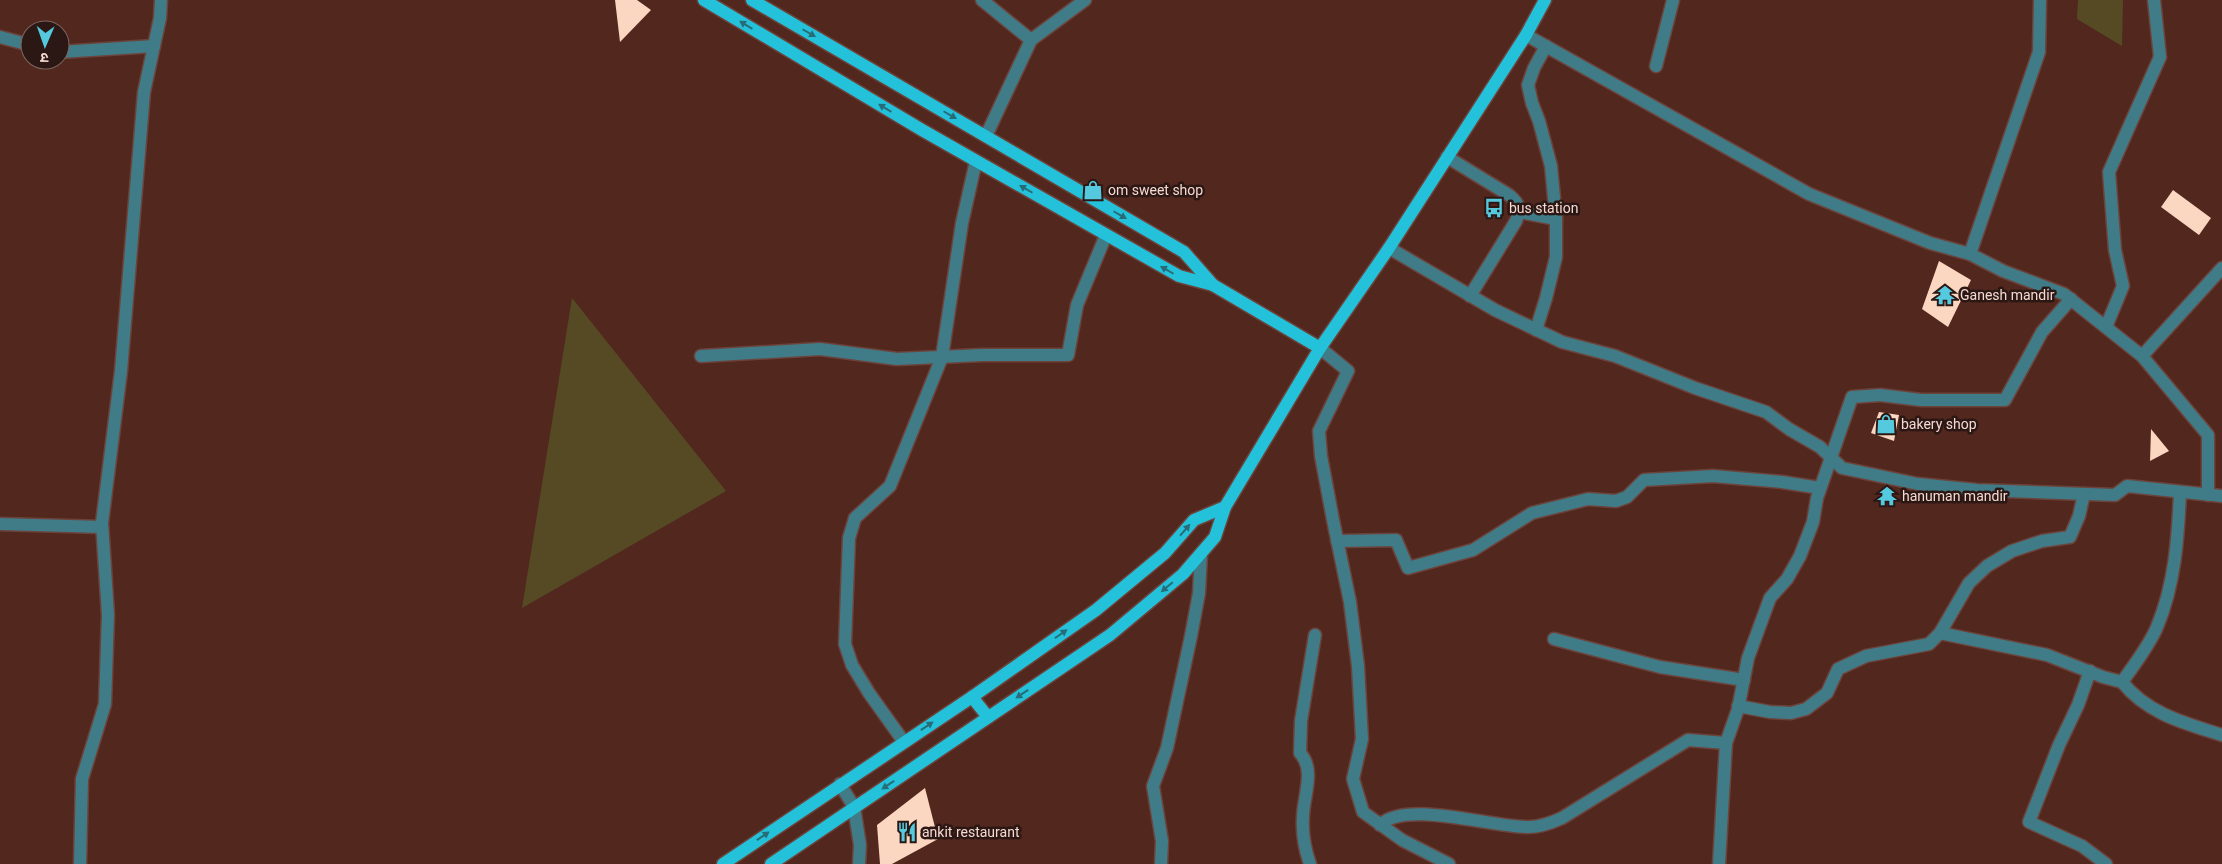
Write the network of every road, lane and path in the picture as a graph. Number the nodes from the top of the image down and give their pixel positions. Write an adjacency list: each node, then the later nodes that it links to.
1 (162, 0): 14 (street)
2 (704, 0): 20 (main road, one-way to 2)
3 (752, 0): 18 (main road, one-way to 18)
4 (982, 0): 12 (street)
5 (1084, 0): 12 (street)
6 (1545, 0): 10 (main road)
7 (1673, 0): 17 (street)
8 (2040, 0): 25 (street)
9 (2154, 0): 30 (street)
10 (1526, 35): 15 (street); 19 (main road)
11 (0, 37): 13 (street)
12 (1031, 40): 18 (street)
13 (20, 42)
14 (154, 46): 16 (street); 44 (street)
15 (1546, 46): 22 (street); 25 (street)
16 (70, 51)
17 (1656, 66)
18 (986, 136): 27 (main road, one-way to 27)
19 (1447, 157): 21 (street); 24 (main road)
20 (976, 161): 23 (main road, one-way to 20); 35 (street)
21 (1520, 212): 22 (street); 28 (street)
22 (1556, 219): 31 (street)
23 (1106, 235): 27 (main road, one-way to 23); 35 (street)
24 (1388, 248): 28 (street); 32 (main road)
25 (1970, 254): 29 (street)
26 (2222, 268): 34 (street)
27 (1213, 286): 32 (main road)
28 (1470, 296): 31 (street)
29 (2071, 299): 30 (street); 36 (street)
30 (2106, 327): 34 (street)
31 (1536, 330): 36 (street)
32 (1320, 348): 42 (main road); 45 (street)
33 (701, 356): 35 (street)
34 (2142, 356): 40 (street)
35 (942, 357): 57 (street)
36 (1831, 458): 37 (street); 39 (street)
37 (1820, 488): 45 (street); 51 (street)
38 (2180, 492): 39 (street); 40 (street); 52 (street)
39 (2084, 494): 47 (street)
40 (2208, 495): 41 (street)
41 (2222, 496)
42 (1225, 507): 46 (main road); 53 (main road, one-way to 42)
43 (0, 524): 44 (street)
44 (102, 527): 62 (street)
45 (1337, 541): 61 (street)
46 (1201, 554): 55 (main road, one-way to 55); 66 (street)
47 (1940, 633): 50 (street); 54 (street)
48 (1315, 635): 67 (street)
49 (1554, 639): 51 (street)
50 (2090, 671): 52 (street); 70 (street)
51 (1744, 680): 54 (street)
52 (2122, 682): 56 (street)
53 (972, 697): 55 (main road); 57 (main road, one-way to 53)
54 (1738, 706): 58 (street)
55 (988, 717): 60 (main road, one-way to 60)
56 (2222, 735)
57 (904, 742): 59 (main road)
58 (1726, 743): 61 (street); 69 (street)
59 (840, 784): 60 (street); 63 (main road, one-way to 59)
60 (854, 807): 64 (main road); 65 (street)
61 (1380, 824): 68 (street)
62 (80, 864)
63 (723, 864)
64 (771, 864)
65 (859, 864)
66 (1161, 864)
67 (1310, 864)
68 (1449, 864)
69 (1719, 864)
70 (2106, 864)

